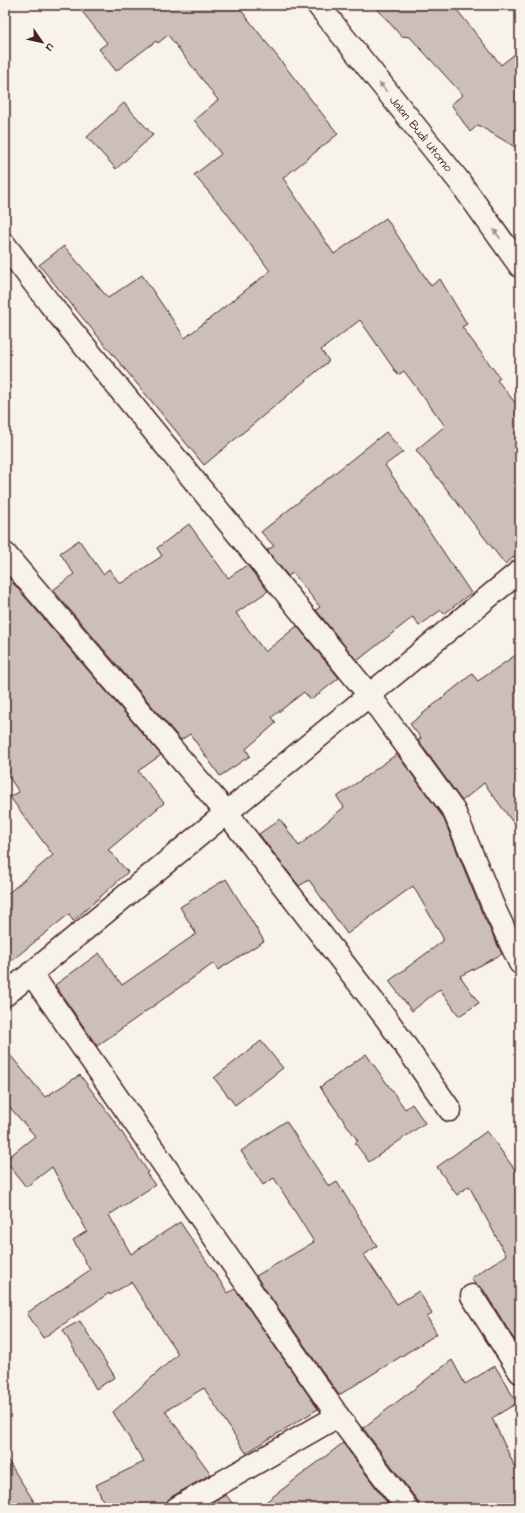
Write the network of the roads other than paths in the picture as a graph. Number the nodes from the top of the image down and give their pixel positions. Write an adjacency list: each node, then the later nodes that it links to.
1 (318, 5): 3 (street, Jalan Budi Utomo, one-way to 1)
2 (5, 245): 6 (street)
3 (520, 266)
4 (5, 554): 7 (street)
5 (520, 571): 6 (street)
6 (370, 696): 7 (street); 8 (street)
7 (226, 812): 9 (street); 11 (street)
8 (520, 963)
9 (31, 973): 10 (street); 14 (street)
10 (5, 995)
11 (450, 1110)
12 (472, 1296): 13 (street)
13 (520, 1372)
14 (338, 1416): 15 (street); 16 (street)
15 (177, 1508)
16 (407, 1508)

